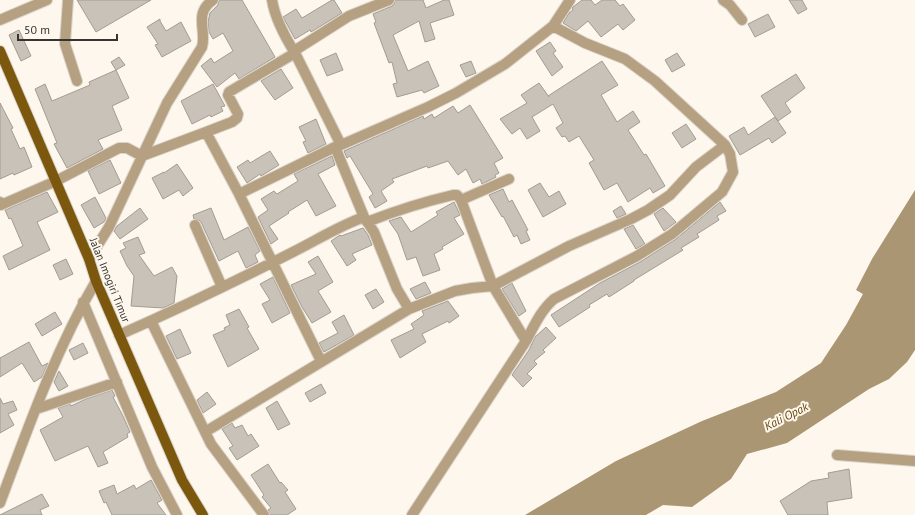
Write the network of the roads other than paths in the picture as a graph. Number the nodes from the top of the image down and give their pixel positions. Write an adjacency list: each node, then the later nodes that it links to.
1 (47, 0): 9 (street)
2 (68, 0): 14 (street)
3 (213, 0): 18 (street)
4 (272, 0): 13 (street)
5 (389, 0): 8 (street)
6 (570, 0): 11 (street)
7 (723, 0): 10 (street)
8 (367, 4): 13 (street)
9 (0, 20)
10 (742, 20)
11 (553, 26): 16 (street); 17 (street)
12 (0, 51): 20 (main road, Jalan Imogiri Timur)
13 (295, 52): 15 (street); 17 (street)
14 (77, 81)
15 (206, 132): 18 (street); 21 (street)
16 (725, 145): 29 (street); 35 (street)
17 (338, 146): 21 (street); 24 (street)
18 (142, 156): 20 (street); 26 (street)
19 (509, 179): 22 (street)
20 (56, 181): 23 (street); 26 (main road, Jalan Imogiri Timur)
21 (239, 194): 27 (street)
22 (461, 200): 24 (street); 29 (street)
23 (0, 202)
24 (366, 219): 27 (street); 32 (street)
25 (194, 225): 30 (street)
26 (89, 259): 28 (main road, Jalan Imogiri Timur)
27 (273, 262): 30 (street); 36 (street)
28 (96, 281): 31 (street); 34 (main road, Jalan Imogiri Timur)
29 (493, 286): 32 (street); 35 (street)
30 (222, 287): 33 (street)
31 (83, 302): 37 (street); 38 (street)
32 (408, 309): 36 (street)
33 (151, 321): 34 (street); 39 (street)
34 (119, 335): 44 (main road, Jalan Imogiri Timur)
35 (526, 340): 46 (street)
36 (321, 361): 39 (street)
37 (116, 382): 38 (street); 43 (street)
38 (36, 409): 42 (street)
39 (205, 432): 45 (street)
40 (837, 454): 41 (street)
41 (915, 461)
42 (0, 503)
43 (177, 515)
44 (203, 515)
45 (264, 515)
46 (412, 515)

